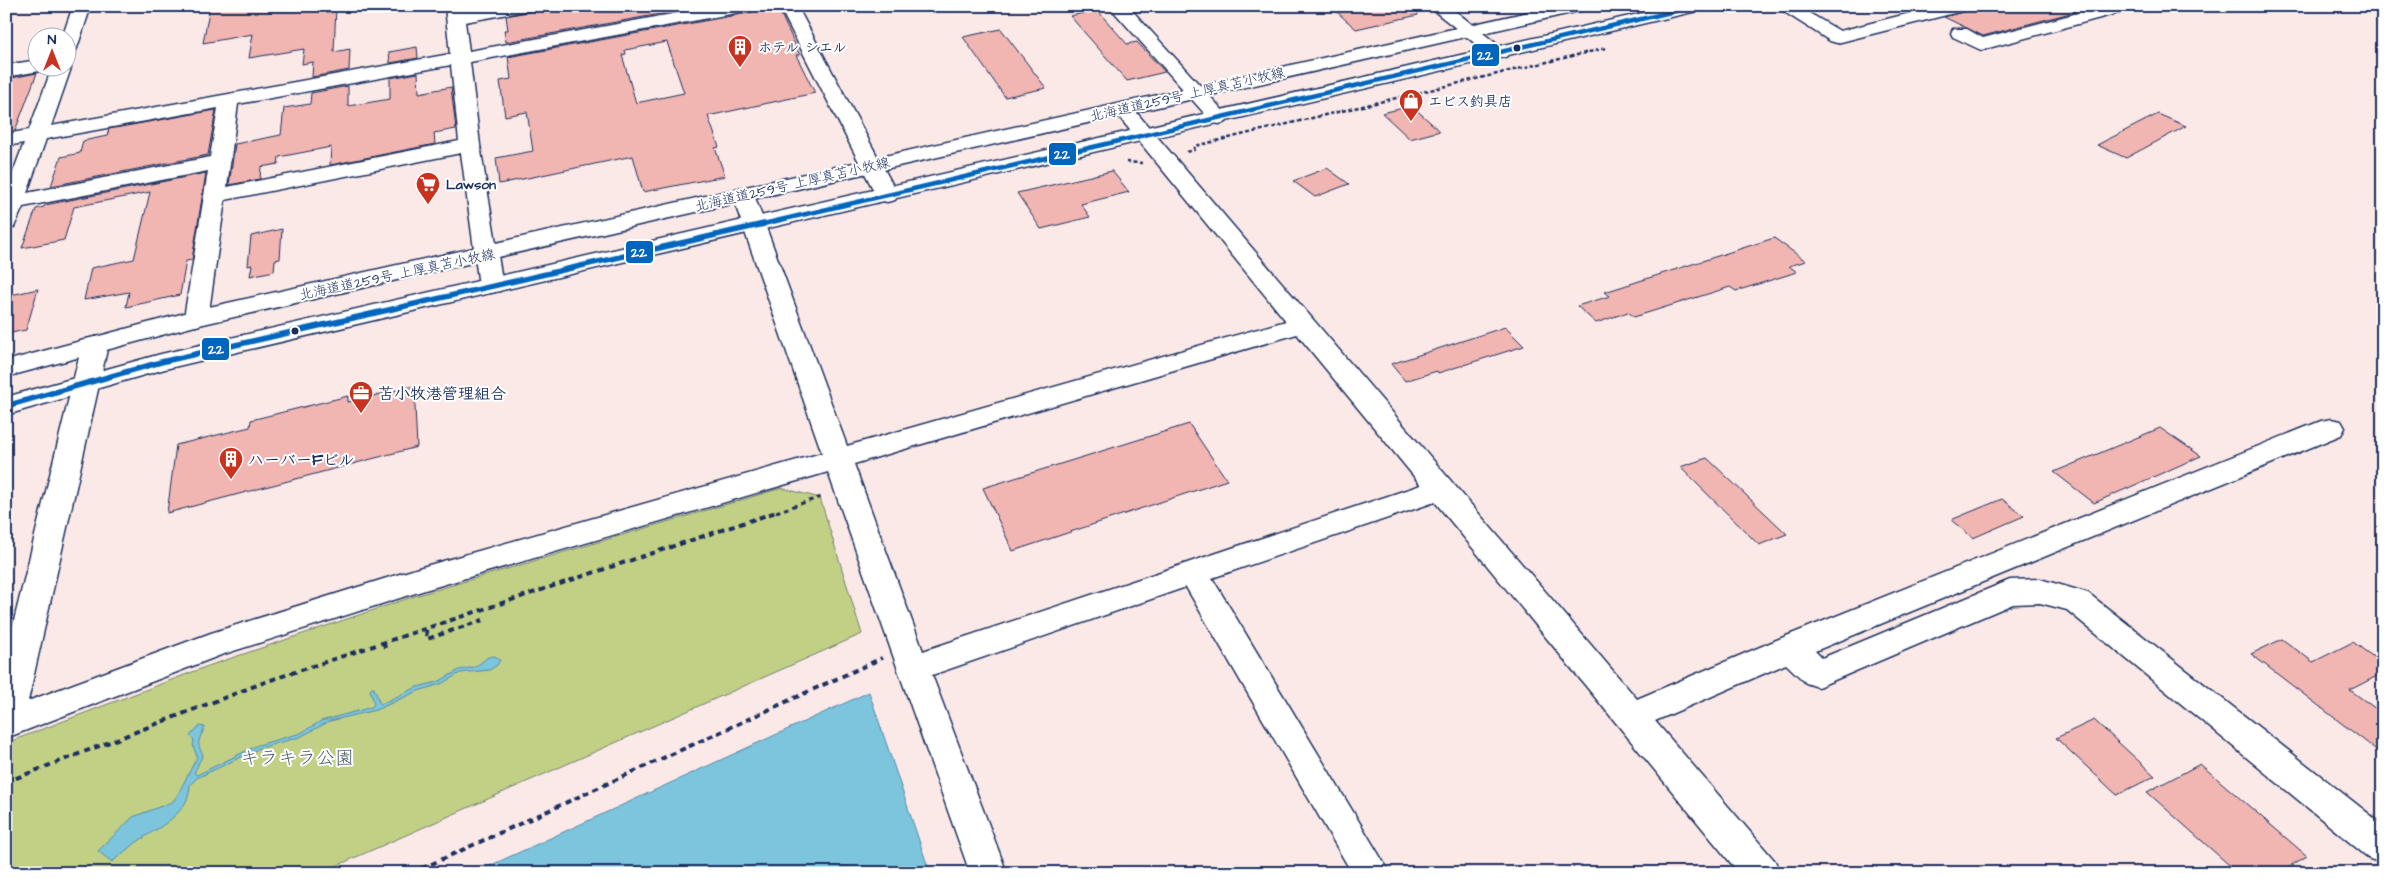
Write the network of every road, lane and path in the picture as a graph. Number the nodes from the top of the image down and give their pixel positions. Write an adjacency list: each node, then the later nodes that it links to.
1 (82, 6): 16 (street)
2 (524, 6): 15 (street)
3 (747, 6): 21 (street)
4 (788, 6): 36 (street)
5 (1119, 6): 25 (street)
6 (1437, 6): 17 (street)
7 (1697, 6): 20 (street, 北海道道259号 上厚真苫小牧線)
8 (1784, 6): 9 (street)
9 (1960, 6)
10 (2124, 6): 13 (street)
11 (2374, 6): 14 (street)
12 (1572, 7): 17 (street, 北海道道259号 上厚真苫小牧線)
13 (2086, 10): 18 (street)
14 (2383, 10)
15 (455, 12): 21 (street)
16 (75, 28)
17 (1469, 30): 20 (street); 25 (street, 北海道道259号 上厚真苫小牧線)
18 (1960, 33)
19 (1606, 48): 33 (path)
20 (1499, 53): 28 (street, 北海道道259号 上厚真苫小牧線)
21 (460, 58): 26 (street); 32 (street)
22 (28, 68): 23 (street)
23 (6, 71)
24 (57, 78): 29 (street)
25 (1196, 92): 27 (street, 北海道道259号 上厚真苫小牧線); 28 (street)
26 (229, 100): 29 (street); 34 (street)
27 (1124, 109): 30 (street); 36 (street, 北海道道259号 上厚真苫小牧線)
28 (1219, 118): 30 (street, 北海道道259号 上厚真苫小牧線)
29 (37, 134): 31 (street); 40 (street)
30 (1145, 135): 33 (street); 38 (street, 北海道道259号 上厚真苫小牧線)
31 (6, 140)
32 (470, 145): 39 (street); 43 (street)
33 (1164, 158): 35 (path); 46 (street)
34 (219, 162): 39 (street); 40 (street)
35 (1126, 162)
36 (872, 166): 37 (street, 北海道道259号 上厚真苫小牧線); 38 (street)
37 (743, 195): 42 (street); 43 (street, 北海道道259号 上厚真苫小牧線)
38 (887, 195): 42 (street, 北海道道259号 上厚真苫小牧線)
39 (214, 196): 45 (street)
40 (14, 202): 41 (street)
41 (6, 222)
42 (754, 226): 44 (street, 北海道道259号 上厚真苫小牧線); 52 (street)
43 (486, 254): 44 (street); 45 (street, 北海道道259号 上厚真苫小牧線)
44 (491, 286): 49 (street, 北海道道259号 上厚真苫小牧線)
45 (196, 318): 47 (street, 北海道道259号 上厚真苫小牧線)
46 (1304, 324): 52 (street); 54 (street)
47 (95, 345): 48 (street, 北海道道259号 上厚真苫小牧線); 49 (street)
48 (6, 369)
49 (86, 383): 50 (street, 北海道道259号 上厚真苫小牧線); 65 (street)
50 (6, 406)
51 (2331, 428): 60 (street)
52 (837, 458): 53 (street); 65 (street)
53 (848, 488): 57 (path); 61 (street)
54 (1441, 488): 55 (street); 64 (street)
55 (1193, 573): 61 (street); 70 (street)
56 (483, 620): 57 (path)
57 (426, 630): 58 (path)
58 (384, 643): 59 (path); 62 (path)
59 (385, 648)
60 (1790, 648): 64 (street); 67 (street)
61 (909, 658): 68 (path); 69 (street)
62 (265, 682): 63 (path); 66 (path)
63 (266, 689)
64 (1631, 716): 71 (street)
65 (6, 723)
66 (6, 782)
67 (2383, 847)
68 (412, 873)
69 (989, 873)
70 (1372, 873)
71 (1762, 873)

